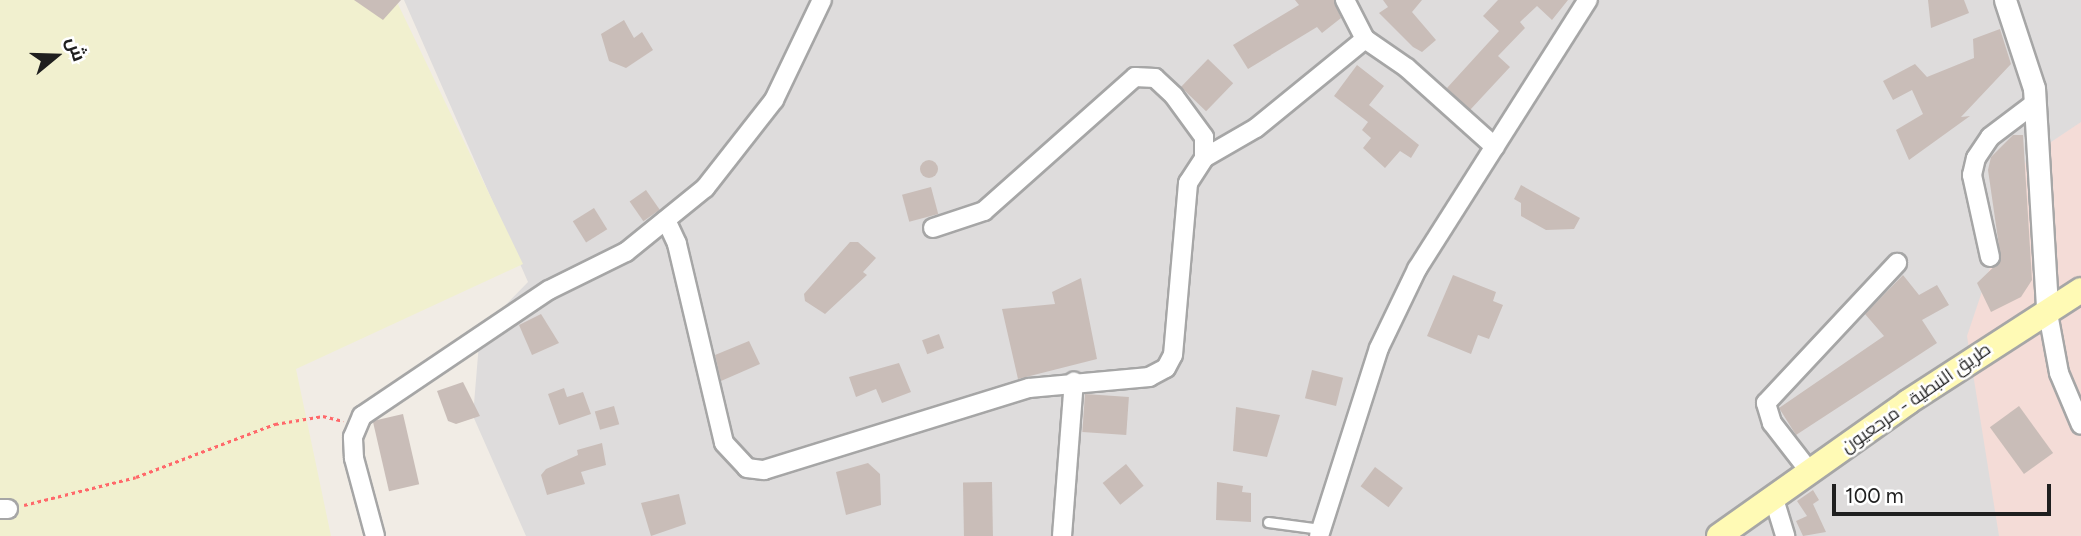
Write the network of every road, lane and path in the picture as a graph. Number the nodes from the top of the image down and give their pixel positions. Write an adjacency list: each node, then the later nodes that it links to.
1 (822, 0): 9 (street)
2 (1345, 0): 5 (street)
3 (1588, 0): 7 (street)
4 (2005, 0): 6 (street)
5 (1365, 39): 7 (street); 8 (street)
6 (2035, 103): 11 (street); 14 (street)
7 (1495, 147): 22 (street)
8 (1204, 158): 10 (street); 15 (street)
9 (666, 220): 15 (street); 16 (street)
10 (933, 228)
11 (1990, 257)
12 (1897, 263): 18 (street)
13 (2081, 290): 14 (main road, طريق النبطية - مرجعيون)
14 (2047, 308): 17 (street); 18 (main road, طريق النبطية - مرجعيون)
15 (1074, 381): 24 (street)
16 (356, 425): 20 (path); 23 (street)
17 (2081, 425)
18 (1810, 472): 19 (main road, طريق النبطية - مرجعيون)
19 (1774, 499): 25 (main road, طريق النبطية - مرجعيون); 26 (street)
20 (4, 509)
21 (1268, 522): 22 (lane)
22 (1320, 532)
23 (375, 536)
24 (1062, 536)
25 (1720, 536)
26 (1785, 536)

